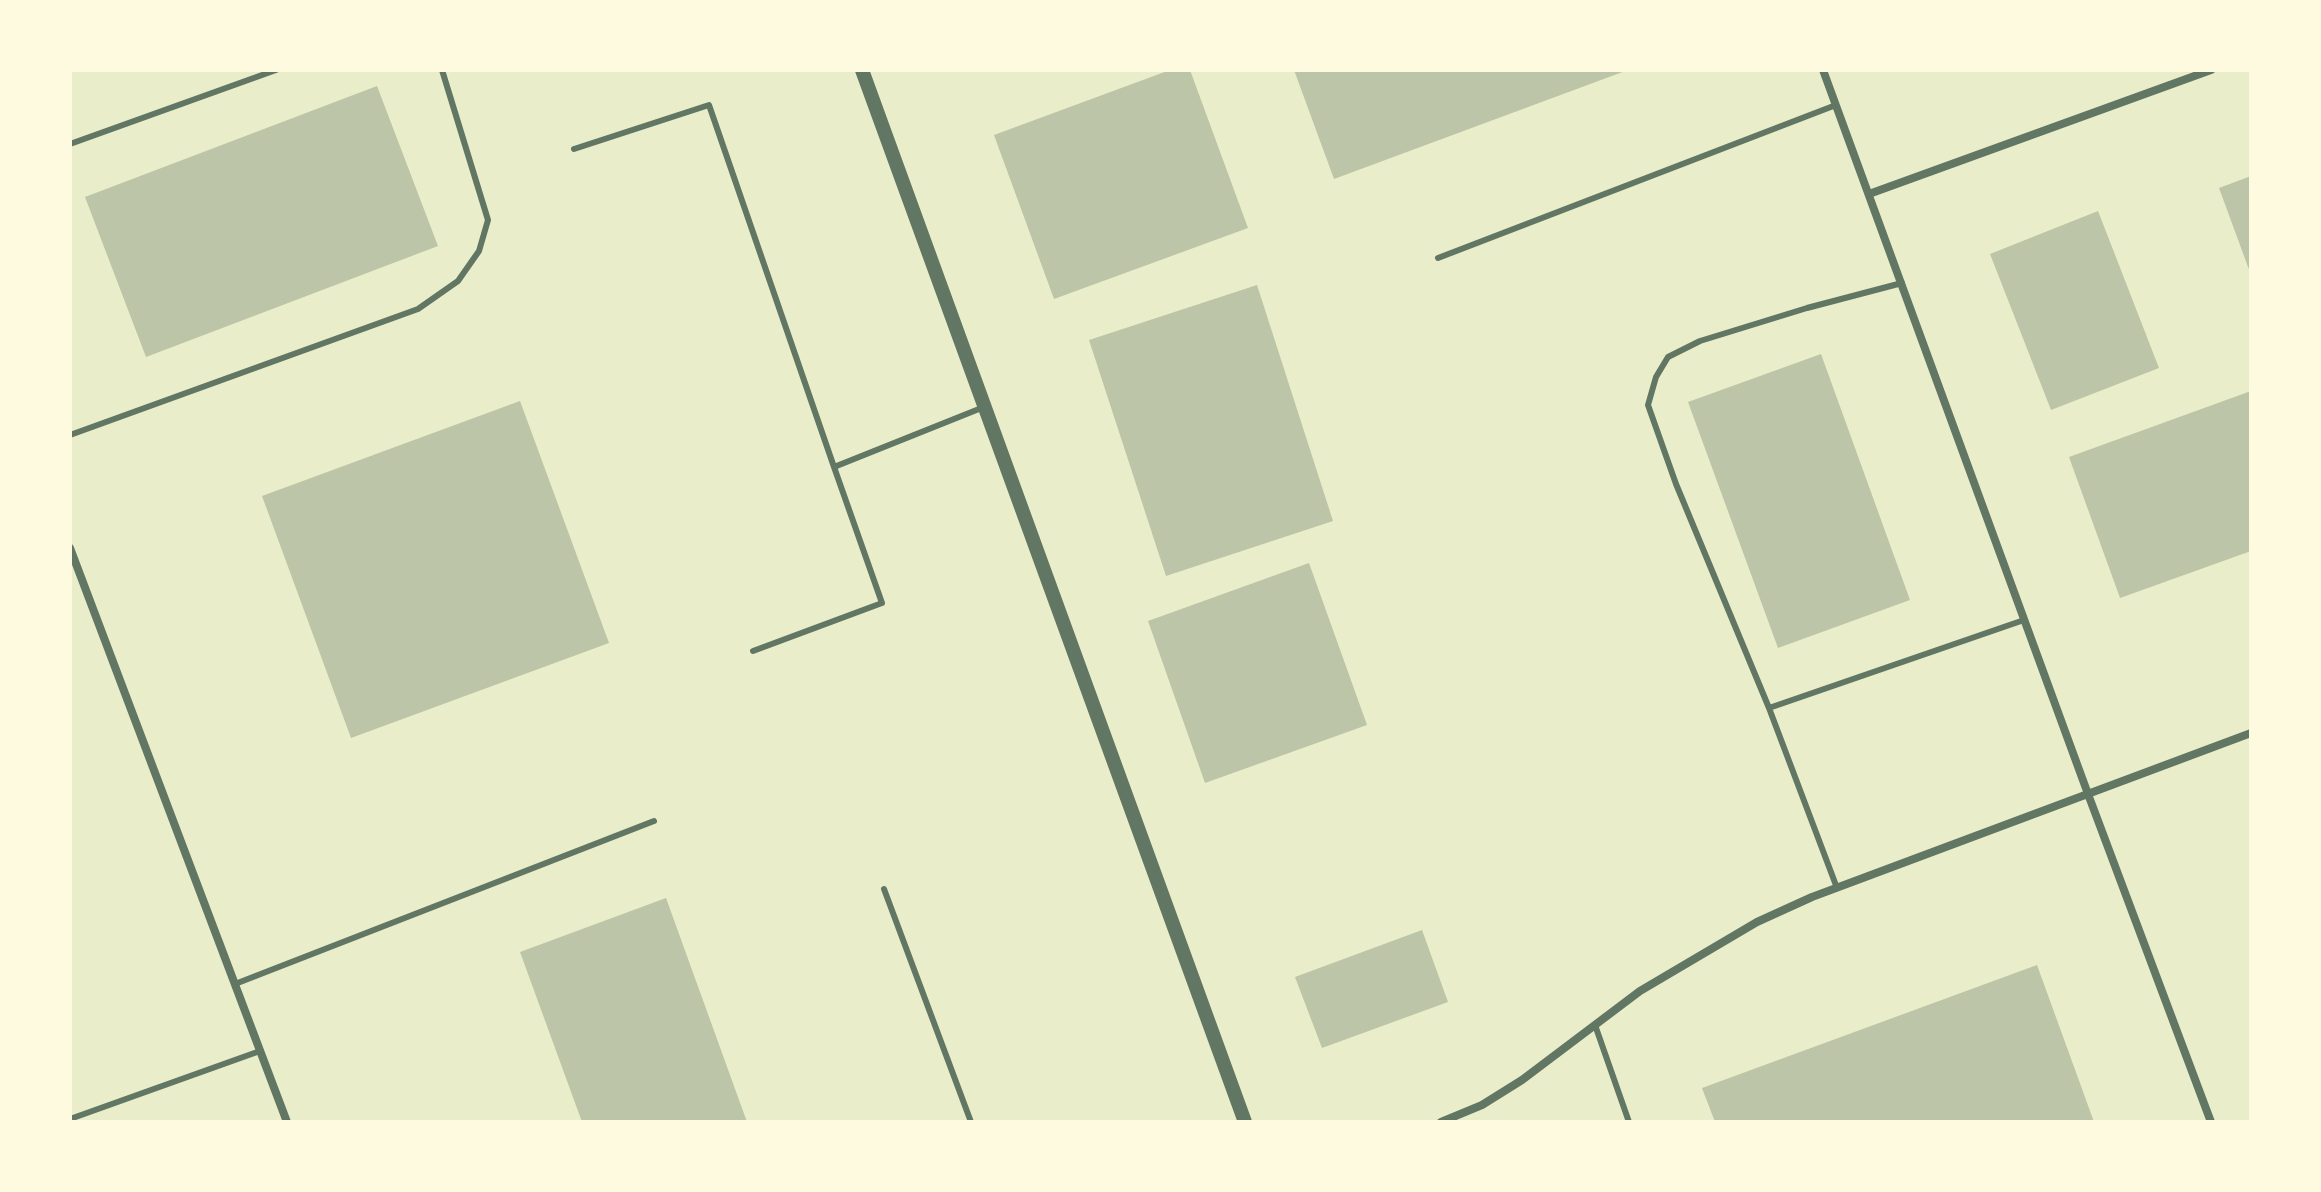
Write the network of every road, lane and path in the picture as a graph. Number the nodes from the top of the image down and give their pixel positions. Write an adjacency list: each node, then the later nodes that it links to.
1 (276, 70): 8 (lane)
2 (442, 70): 14 (lane)
3 (862, 70): 13 (street)
4 (1823, 70): 7 (street)
5 (2211, 70): 6 (street)
6 (2200, 72): 10 (street)
7 (1836, 105): 10 (street); 11 (lane)
8 (70, 144)
9 (574, 149): 15 (lane)
10 (1869, 194): 12 (street)
11 (1438, 258)
12 (1902, 283): 17 (street); 19 (lane)
13 (984, 407): 15 (lane); 31 (street)
14 (70, 435)
15 (834, 467): 18 (lane)
16 (70, 548): 25 (street)
17 (2024, 620): 19 (lane); 21 (street)
18 (753, 651)
19 (1769, 708): 23 (lane)
20 (2251, 733): 21 (street)
21 (2088, 794): 23 (street); 34 (street)
22 (654, 821): 25 (lane)
23 (1837, 888): 26 (street)
24 (884, 889): 30 (lane)
25 (235, 984): 27 (street)
26 (1595, 1025): 32 (street); 33 (lane)
27 (260, 1051): 28 (lane); 29 (street)
28 (70, 1119)
29 (287, 1122)
30 (971, 1122)
31 (1245, 1122)
32 (1441, 1122)
33 (1629, 1122)
34 (2211, 1122)

